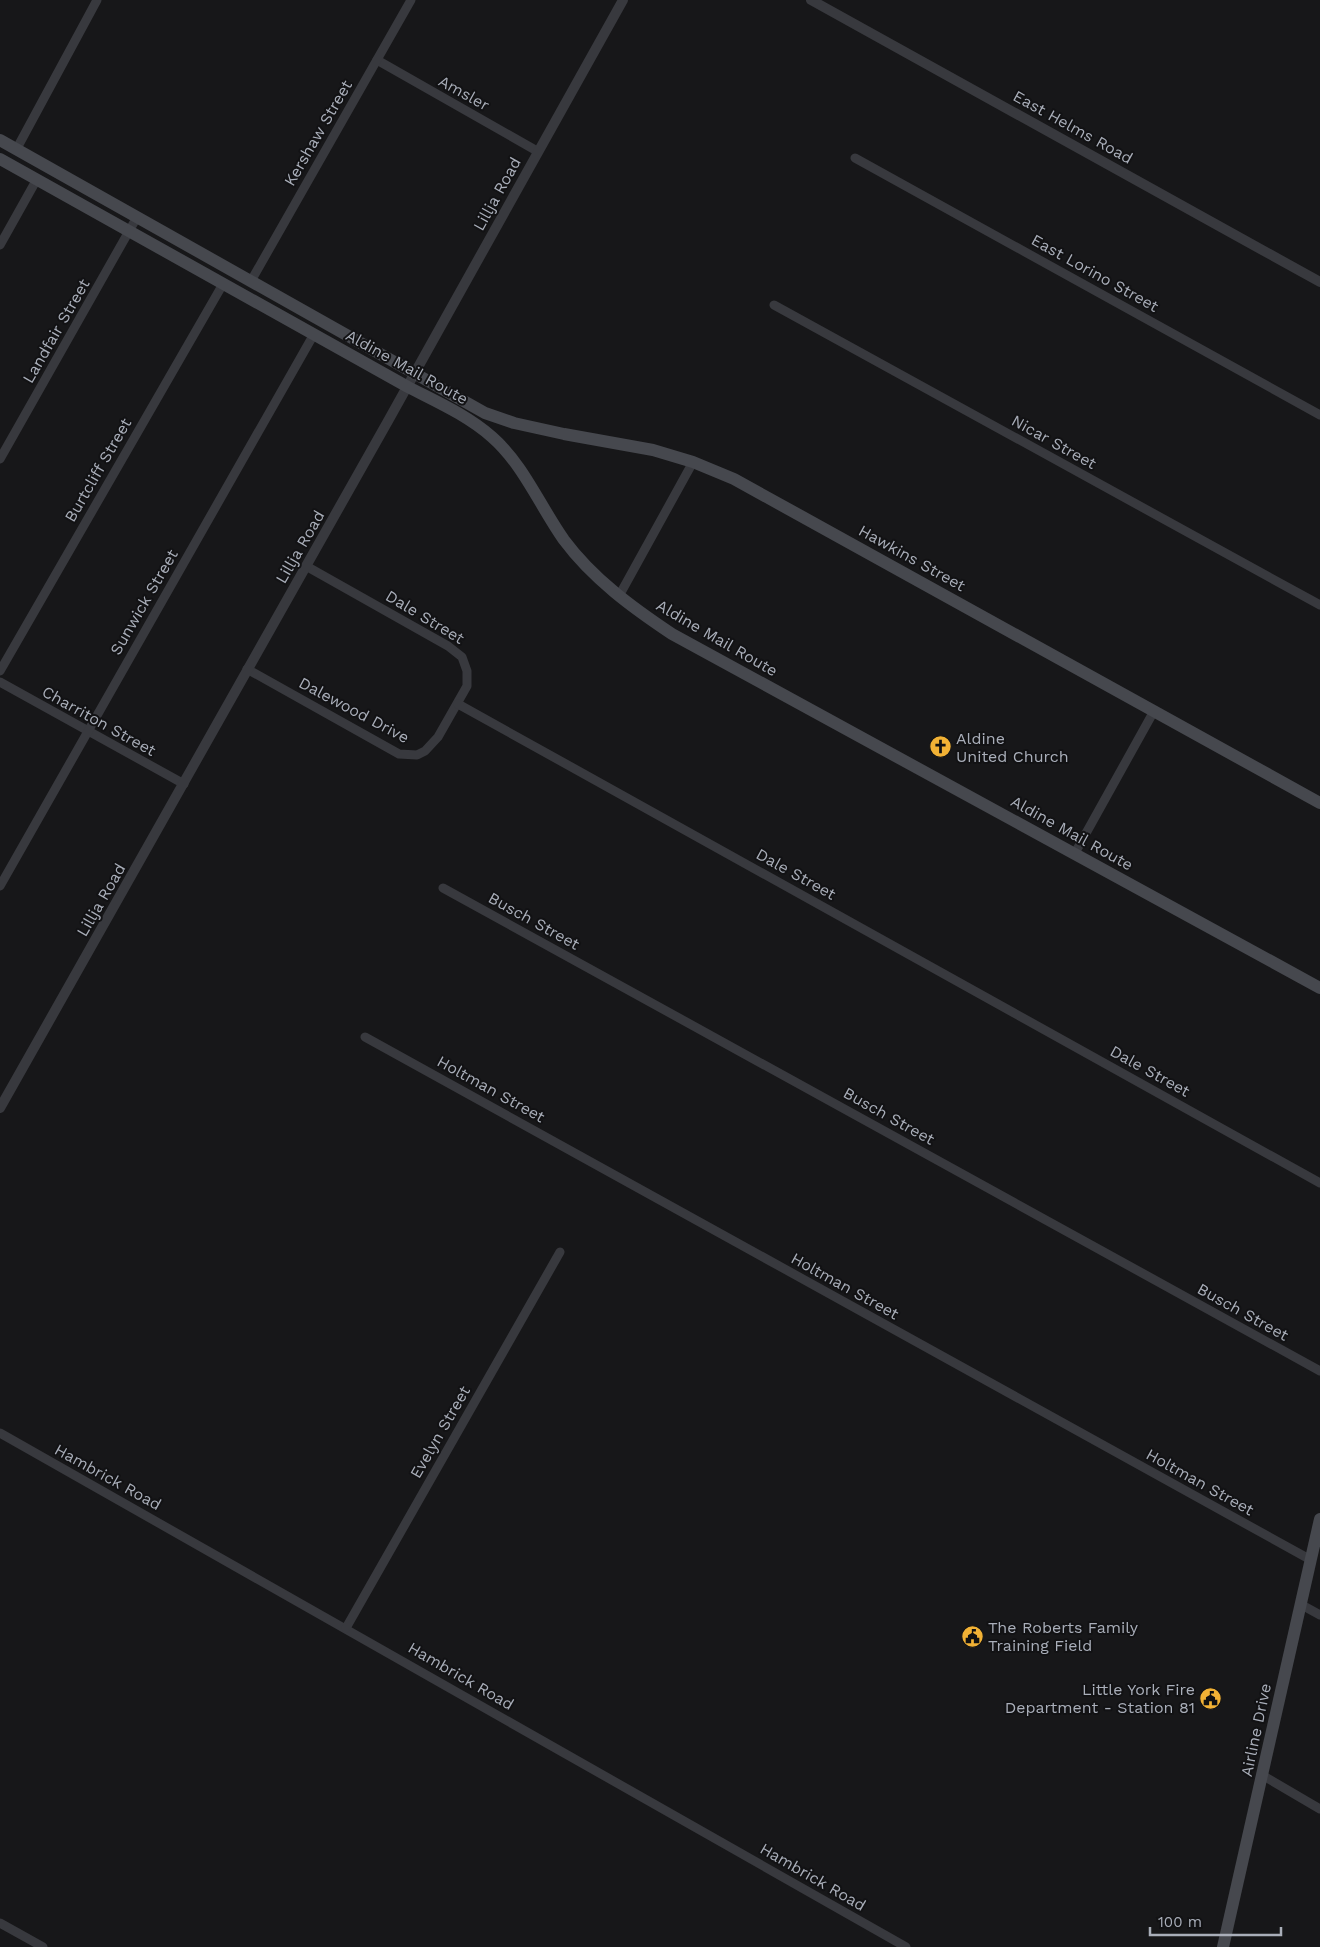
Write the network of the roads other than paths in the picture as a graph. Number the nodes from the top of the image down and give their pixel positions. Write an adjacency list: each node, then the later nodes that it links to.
1 (98, 0): 7 (street)
2 (411, 0): 5 (street, Kershaw Street)
3 (623, 0): 8 (street, Lillja Road)
4 (811, 0): 16 (street, East Helms Road)
5 (377, 60): 8 (street, Amsler); 15 (street, Kershaw Street)
6 (0, 140): 7 (main road, Aldine Mail Route)
7 (16, 150): 12 (main road, Aldine Mail Route)
8 (537, 151): 20 (street, Lillja Road)
9 (855, 158): 23 (street, East Lorino Street)
10 (0, 159): 11 (main road, Aldine Mail Route)
11 (37, 179): 13 (main road, Aldine Mail Route); 14 (street)
12 (137, 217): 13 (street, Landfair Street); 15 (main road, Aldine Mail Route)
13 (130, 231): 17 (main road, Aldine Mail Route); 24 (street, Landfair Street)
14 (0, 244)
15 (251, 282): 20 (main road, Aldine Mail Route)
16 (1320, 282)
17 (223, 284): 19 (main road, Aldine Mail Route); 30 (street, Burtcliff Street)
18 (774, 306): 28 (street, Nicar Street)
19 (314, 334): 21 (main road, Aldine Mail Route); 34 (street, Sunwick Street)
20 (415, 373): 21 (street, Lillja Road); 22 (main road, Aldine Mail Route)
21 (408, 387): 26 (street, Lillja Road); 27 (main road, Aldine Mail Route)
22 (465, 402): 25 (main road, Hawkins Street)
23 (1320, 415)
24 (0, 459)
25 (693, 462): 27 (street); 33 (main road, Hawkins Street)
26 (306, 566): 29 (street, Lillja Road); 32 (street, Dale Street)
27 (619, 596): 37 (main road, Aldine Mail Route)
28 (1320, 605)
29 (247, 669): 32 (street, Dalewood Drive); 35 (street, Lillja Road)
30 (0, 671)
31 (0, 682): 34 (street, Charriton Street)
32 (458, 704): 43 (street, Dale Street)
33 (1154, 710): 36 (main road, Hawkins Street); 37 (street)
34 (87, 732): 35 (street, Charriton Street); 38 (street, Sunwick Street)
35 (184, 784): 42 (street, Lillja Road)
36 (1320, 803)
37 (1075, 853): 40 (main road, Aldine Mail Route)
38 (0, 886)
39 (443, 888): 45 (street, Busch Street)
40 (1320, 988)
41 (365, 1037): 48 (street, Holtman Street)
42 (1, 1105)
43 (1320, 1182)
44 (560, 1252): 51 (street, Evelyn Street)
45 (1320, 1371)
46 (0, 1433): 51 (street, Hambrick Road)
47 (1320, 1519): 48 (main road, Airline Drive)
48 (1311, 1560): 49 (main road, Airline Drive)
49 (1300, 1604): 50 (street); 52 (main road, Airline Drive)
50 (1320, 1615)
51 (346, 1628): 56 (street, Hambrick Road)
52 (1262, 1775): 53 (street); 57 (main road, Airline Drive)
53 (1320, 1809)
54 (0, 1923): 55 (street)
55 (43, 1947)
56 (906, 1947)
57 (1223, 1947)

